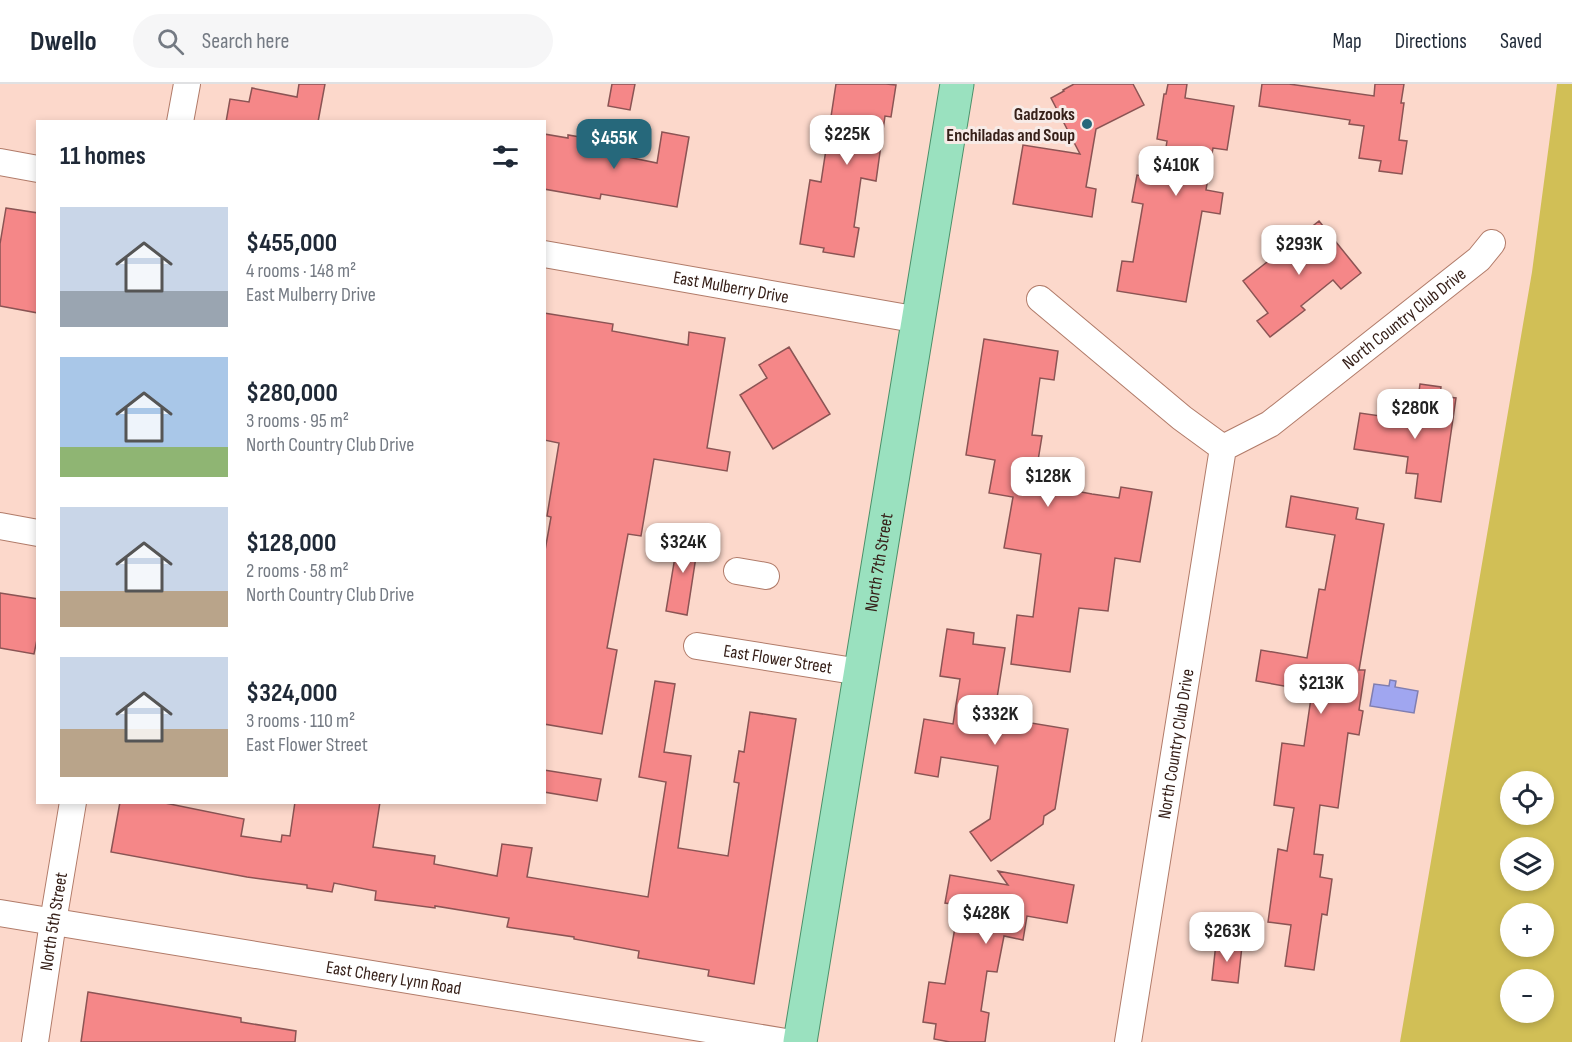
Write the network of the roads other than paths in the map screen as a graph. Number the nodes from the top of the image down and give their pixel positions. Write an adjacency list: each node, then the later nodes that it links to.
1 (187, 84): 3 (street)
2 (957, 84): 9 (main road, North 7th Street)
3 (180, 120)
4 (0, 162): 5 (street)
5 (36, 169)
6 (1492, 243): 10 (street, North Country Club Drive)
7 (546, 254): 9 (street, East Mulberry Drive)
8 (1040, 299): 10 (street)
9 (920, 320): 16 (main road, North 7th Street)
10 (1223, 448): 23 (street, North Country Club Drive)
11 (0, 526): 12 (street)
12 (36, 533)
13 (737, 571): 14 (street)
14 (766, 576)
15 (697, 646): 16 (street, East Flower Street)
16 (860, 672): 22 (main road, North 7th Street)
17 (73, 804): 19 (street, North 5th Street)
18 (0, 913): 19 (street, East Cheery Lynn Road)
19 (52, 922): 20 (street, North 5th Street); 21 (street, East Cheery Lynn Road)
20 (35, 1042)
21 (786, 1042)
22 (800, 1042)
23 (1128, 1042)

